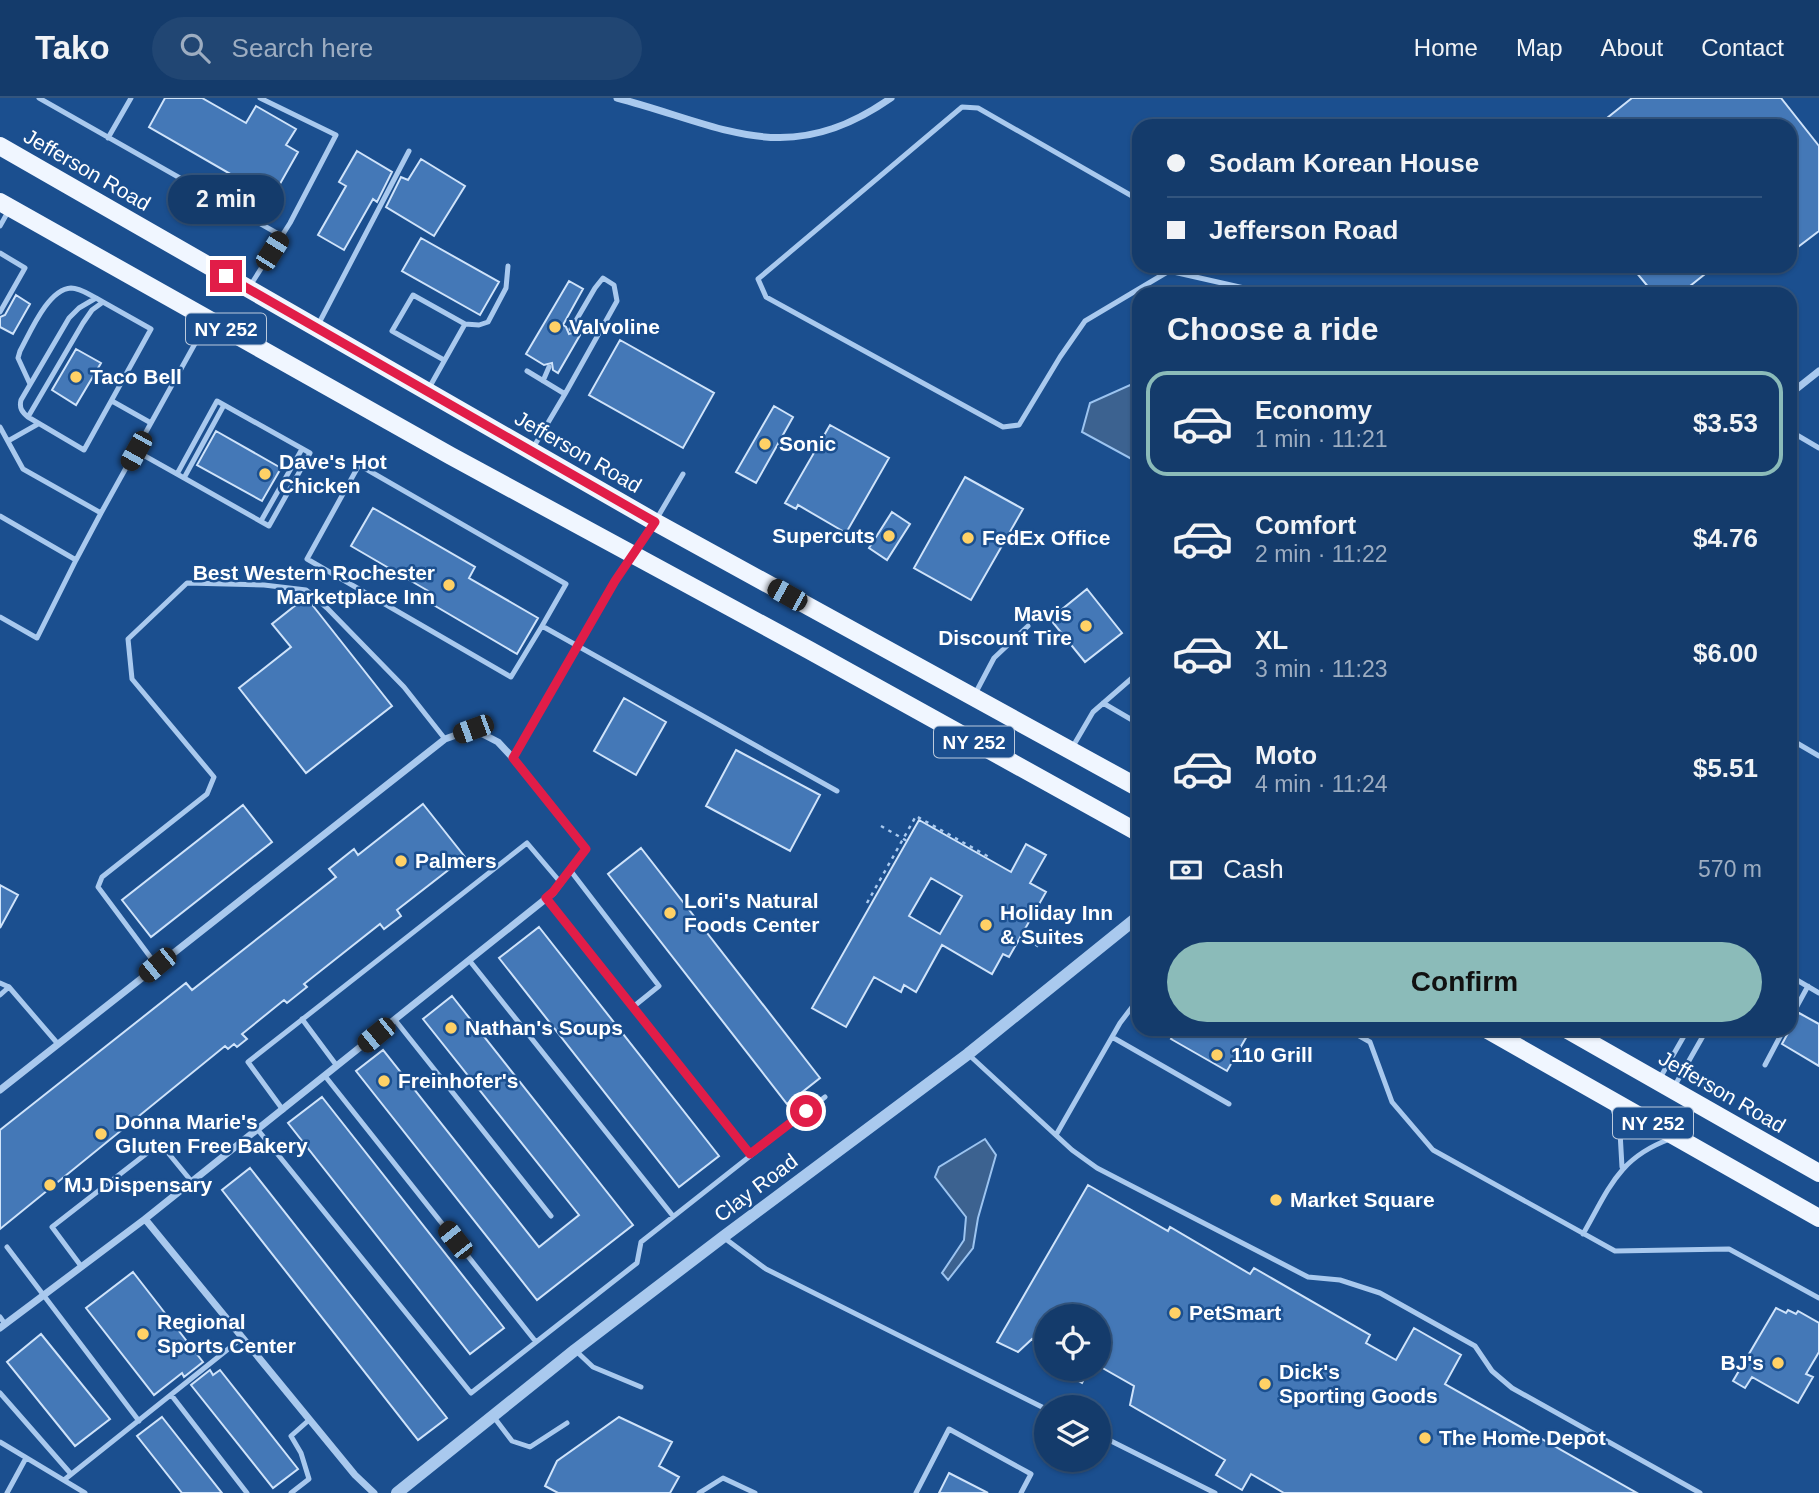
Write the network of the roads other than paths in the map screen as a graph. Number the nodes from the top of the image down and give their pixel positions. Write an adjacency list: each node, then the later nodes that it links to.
1 (39, 98): 6 (lane)
2 (130, 98): 6 (lane)
3 (260, 98): 12 (lane)
4 (617, 98): 5 (street)
5 (891, 98)
6 (108, 138): 12 (lane)
7 (0, 146): 19 (main road, Jefferson Road / NY 252)
8 (409, 151): 26 (lane)
9 (1132, 196): 20 (lane)
10 (5, 205): 11 (lane); 24 (main road, NY 252)
11 (0, 226)
12 (282, 236): 19 (lane)
13 (0, 253): 23 (lane)
14 (508, 266): 25 (lane)
15 (1162, 273): 17 (lane)
16 (1184, 273): 18 (lane)
17 (1139, 287)
18 (1240, 287)
19 (248, 289): 26 (main road, Jefferson Road / NY 252)
20 (1132, 292)
21 (96, 298): 22 (lane); 33 (lane); 33 (lane)
22 (103, 302): 37 (lane); 39 (lane)
23 (0, 312)
24 (209, 320): 40 (lane); 54 (main road, NY 252)
25 (465, 324): 28 (lane); 28 (lane)
26 (316, 328): 35 (main road, Jefferson Road / NY 252)
27 (571, 329): 36 (lane)
28 (444, 360): 35 (lane)
29 (549, 367): 32 (lane)
30 (1819, 371): 34 (street)
31 (527, 372): 32 (lane)
32 (543, 381): 36 (lane)
33 (30, 384): 39 (lane)
34 (1797, 388)
35 (427, 391): 47 (main road, Jefferson Road / NY 252)
36 (565, 394): 47 (lane)
37 (112, 401): 40 (lane); 41 (lane)
38 (224, 405): 48 (lane); 50 (lane); 50 (lane)
39 (28, 417): 41 (lane)
40 (151, 423): 46 (lane)
41 (38, 424): 44 (lane)
42 (0, 427): 44 (lane)
43 (1797, 435): 45 (lane)
44 (8, 441): 51 (lane)
45 (1819, 448)
46 (136, 451): 48 (lane); 51 (lane)
47 (531, 451): 53 (main road, Jefferson Road / NY 252)
48 (177, 474): 50 (lane)
49 (683, 474): 53 (lane)
50 (184, 478)
51 (101, 513): 55 (lane)
52 (0, 516): 55 (lane)
53 (655, 522): 54 (street); 61 (main road, Jefferson Road / NY 252)
54 (634, 555): 59 (street); 71 (main road, NY 252)
55 (76, 560): 56 (lane)
56 (0, 617)
57 (542, 626): 57 (lane); 59 (lane)
58 (1028, 626): 61 (lane)
59 (577, 644): 68 (street); 70 (lane)
60 (1132, 679): 62 (lane)
61 (973, 697): 66 (main road, Jefferson Road / NY 252)
62 (1103, 703): 63 (lane); 66 (lane)
63 (1132, 720)
64 (445, 739): 68 (street); 77 (street); 77 (lane)
65 (1797, 743): 67 (lane)
66 (1071, 751): 69 (main road, Jefferson Road / NY 252)
67 (1819, 755)
68 (513, 758): 72 (street)
69 (1132, 784)
70 (837, 791)
71 (1132, 829)
72 (570, 870): 73 (street); 85 (lane)
73 (561, 883): 74 (street); 87 (lane)
74 (546, 898): 76 (street); 85 (lane)
75 (1132, 922): 97 (street, Clay Road)
76 (469, 961): 88 (street); 115 (lane)
77 (157, 965): 96 (street)
78 (1797, 980): 80 (lane)
79 (0, 983): 81 (lane)
80 (1808, 986): 82 (lane); 84 (lane)
81 (9, 987): 83 (lane); 96 (lane)
82 (1819, 993)
83 (0, 995)
84 (1797, 1006)
85 (634, 1007): 110 (lane)
86 (1132, 1008): 95 (lane)
87 (302, 1019): 99 (lane); 106 (lane)
88 (395, 1020): 99 (street); 114 (lane)
89 (1359, 1036): 118 (lane)
90 (1498, 1036): 104 (main road, NY 252)
91 (1578, 1036): 101 (main road, Jefferson Road / NY 252)
92 (1685, 1036): 101 (lane)
93 (1702, 1036): 101 (lane)
94 (1780, 1036): 98 (lane)
95 (1112, 1037): 105 (lane); 108 (lane)
96 (58, 1044): 102 (street)
97 (968, 1054): 108 (lane); 119 (street, Clay Road)
98 (1765, 1065)
99 (338, 1066): 100 (street)
100 (325, 1076): 106 (street); 126 (lane)
101 (1666, 1085): 112 (main road, Jefferson Road / NY 252)
102 (0, 1090)
103 (825, 1097): 110 (lane)
104 (1608, 1098): 109 (main road, NY 252); 111 (lane)
105 (1228, 1104)
106 (283, 1110): 107 (street)
107 (257, 1130): 113 (street); 126 (lane)
108 (1056, 1135): 152 (lane)
109 (1676, 1136): 111 (lane); 116 (main road, NY 252)
110 (750, 1154): 115 (lane)
111 (1622, 1167): 118 (lane)
112 (1819, 1173)
113 (192, 1182): 117 (street); 121 (lane)
114 (551, 1216)
115 (673, 1216): 126 (lane)
116 (1819, 1217)
117 (145, 1219): 121 (street); 125 (street)
118 (1583, 1234): 123 (lane)
119 (723, 1237): 127 (street, Clay Road); 131 (lane)
120 (7, 1247): 122 (lane)
121 (81, 1266): 122 (street)
122 (43, 1294): 124 (street); 134 (lane)
123 (1819, 1298)
124 (2, 1323)
125 (242, 1338): 130 (lane); 133 (street)
126 (536, 1342)
127 (575, 1350): 128 (lane); 132 (street, Clay Road)
128 (641, 1387)
129 (0, 1393): 139 (lane)
130 (172, 1395): 134 (lane); 143 (lane)
131 (1034, 1403)
132 (492, 1416): 135 (lane); 146 (street, Clay Road)
133 (309, 1420): 144 (lane); 145 (street)
134 (139, 1421): 139 (lane)
135 (567, 1423)
136 (1111, 1441): 151 (lane)
137 (0, 1442): 138 (lane)
138 (26, 1458): 140 (lane); 141 (lane)
139 (71, 1474): 140 (lane)
140 (64, 1480): 142 (lane)
141 (7, 1493)
142 (85, 1493)
143 (247, 1493)
144 (291, 1493)
145 (374, 1493)
146 (397, 1493)
147 (699, 1493): 148 (lane)
148 (755, 1493)
149 (916, 1493): 150 (lane)
150 (1021, 1493)
151 (1215, 1493)
152 (1700, 1493)

